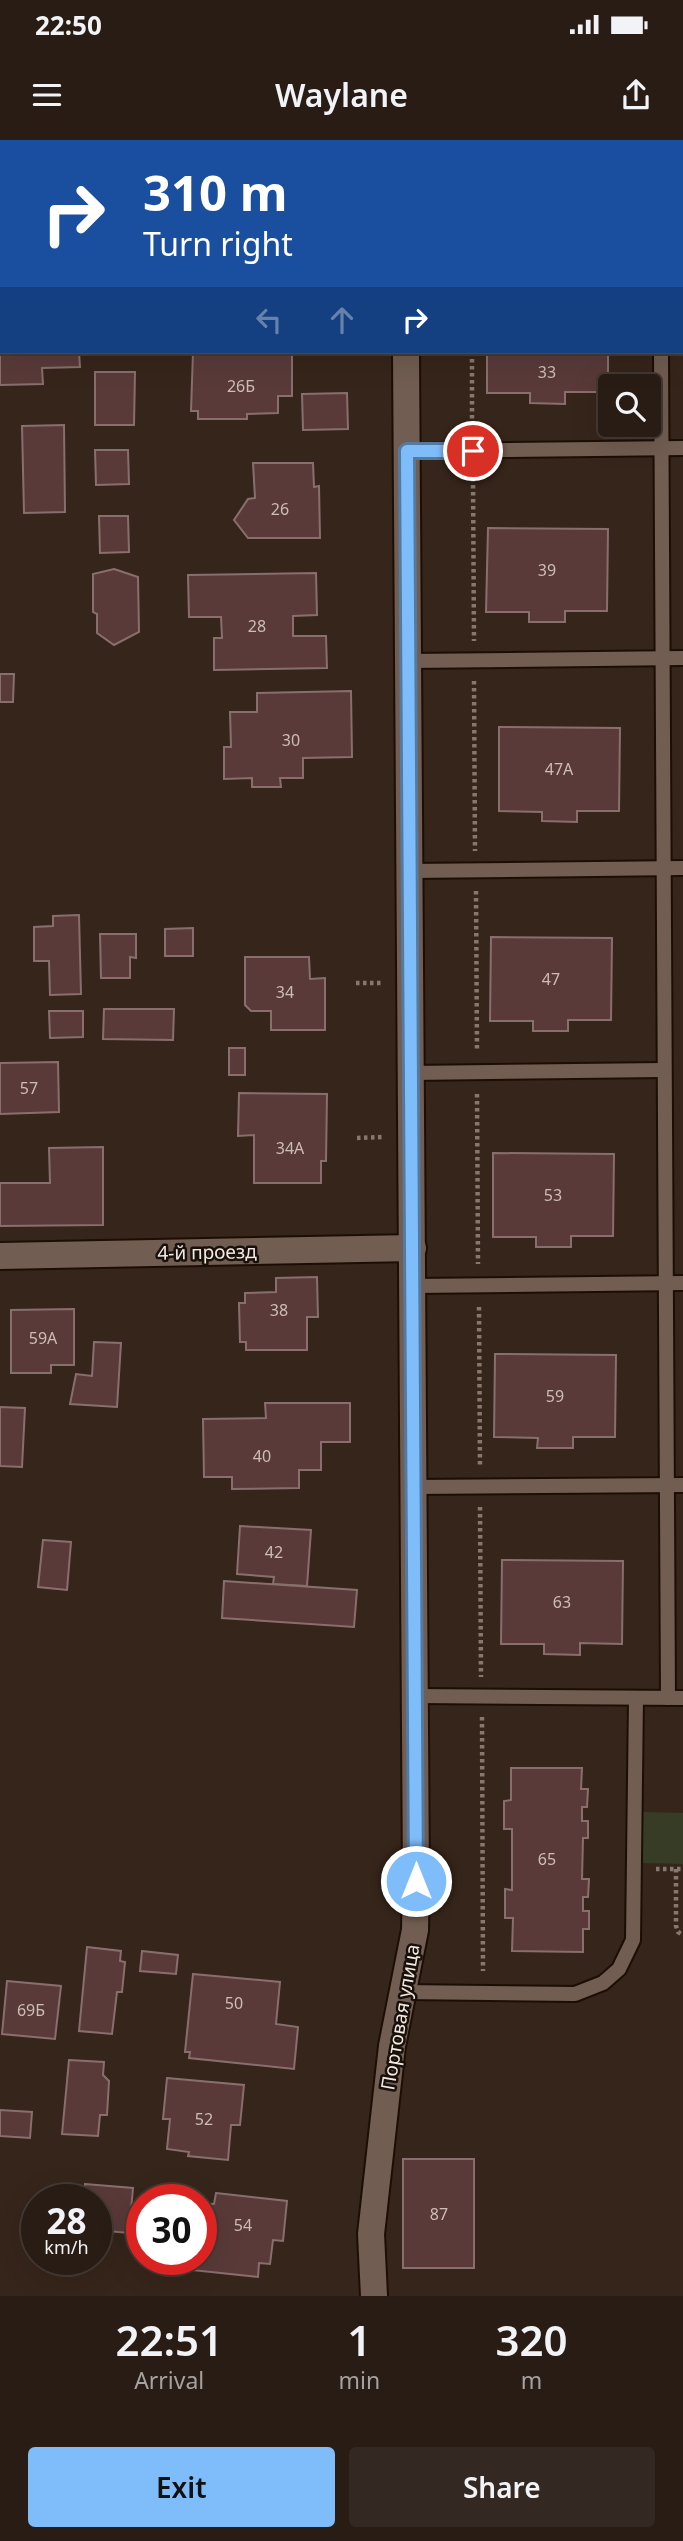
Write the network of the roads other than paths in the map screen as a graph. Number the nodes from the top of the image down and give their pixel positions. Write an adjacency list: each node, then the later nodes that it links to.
1 (406, 354): 5 (street, Портовая улица)
2 (661, 354): 4 (lane)
3 (683, 448): 4 (lane)
4 (661, 449): 5 (lane); 7 (lane)
5 (407, 451): 8 (street, Портовая улица)
6 (683, 658): 7 (lane)
7 (662, 659): 8 (lane); 9 (lane)
8 (408, 661): 11 (street, Портовая улица)
9 (663, 868): 10 (lane); 11 (lane); 12 (lane)
10 (683, 868)
11 (409, 871): 13 (street, Портовая улица)
12 (664, 1070): 13 (lane); 16 (lane)
13 (411, 1073): 14 (street, Портовая улица)
14 (414, 1248): 15 (street, 4-й проезд); 18 (street, Портовая улица)
15 (0, 1256)
16 (666, 1283): 17 (lane); 18 (lane); 19 (lane)
17 (683, 1283)
18 (414, 1286): 21 (street, Портовая улица)
19 (667, 1485): 20 (lane); 21 (lane); 24 (lane)
20 (683, 1485)
21 (414, 1487): 22 (street, Портовая улица)
22 (415, 1696): 23 (lane); 26 (street, Портовая улица)
23 (636, 1698): 24 (lane); 26 (lane)
24 (668, 1698): 25 (lane)
25 (683, 1698)
26 (402, 1992): 27 (street, Портовая улица)
27 (374, 2296)

